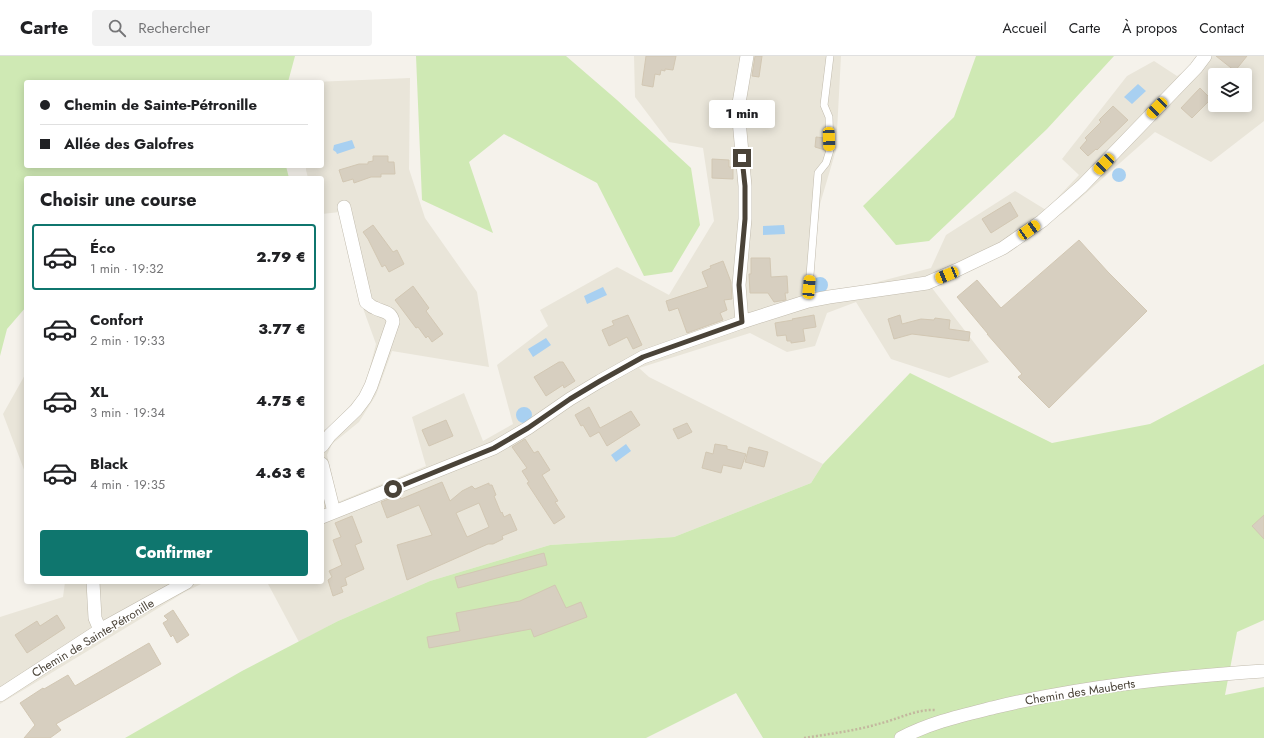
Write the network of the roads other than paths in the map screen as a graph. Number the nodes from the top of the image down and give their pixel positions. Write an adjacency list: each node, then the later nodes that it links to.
1 (747, 56): 6 (street)
2 (830, 56): 5 (lane)
3 (1205, 56): 5 (street)
4 (344, 207): 7 (street)
5 (808, 301): 6 (street)
6 (742, 322): 9 (street)
7 (324, 443)
8 (324, 481): 9 (street)
9 (328, 515)
10 (93, 584): 12 (street)
11 (183, 584): 12 (street, Chemin de Sainte-Pétronille)
12 (100, 630): 14 (street, Chemin de Sainte-Pétronille)
13 (1264, 671): 15 (street, Chemin des Mauberts)
14 (0, 696)
15 (901, 738)

